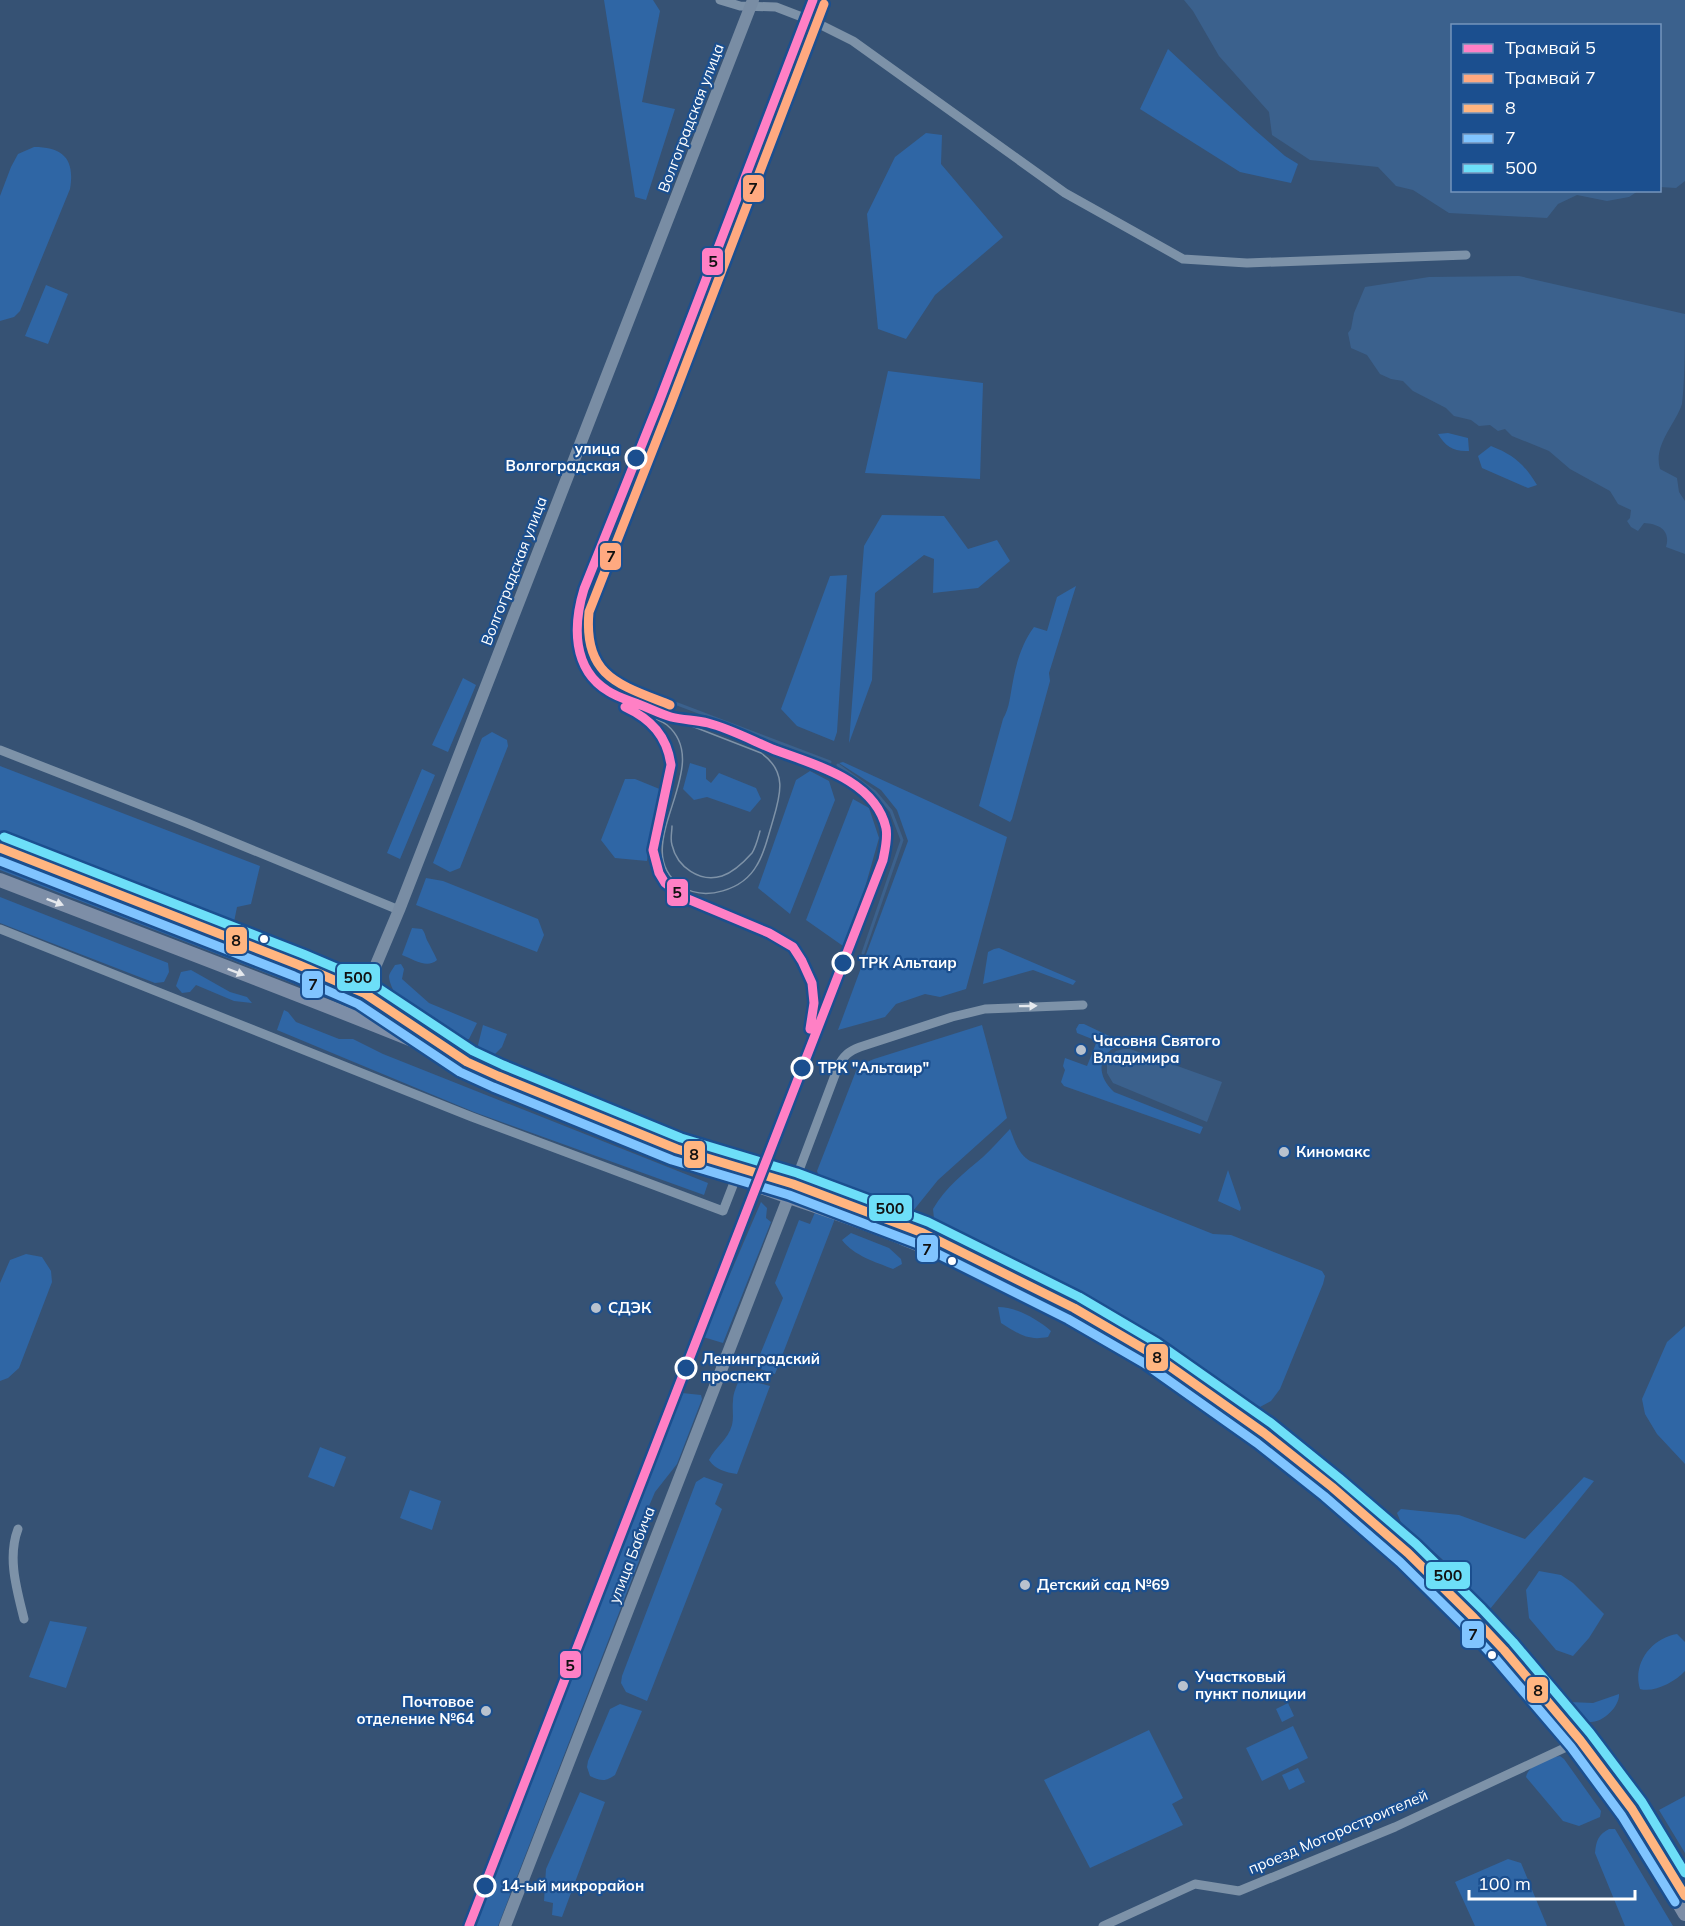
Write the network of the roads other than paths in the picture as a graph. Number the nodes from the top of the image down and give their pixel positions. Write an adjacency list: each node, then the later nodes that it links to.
1 (720, 0): 2 (street)
2 (752, 3): 3 (street); 7 (street, Волгоградская улица)
3 (1467, 255)
4 (0, 750): 7 (street)
5 (0, 848): 9 (main road)
6 (0, 880): 11 (main road, one-way to 11)
7 (399, 910): 9 (street, Волгоградская улица)
8 (0, 929): 13 (street)
9 (364, 993): 11 (street, Волгоградская улица); 12 (main road)
10 (1083, 1005): 14 (street, one-way to 10)
11 (354, 1017): 12 (main road)
12 (467, 1062): 13 (main road)
13 (738, 1172): 14 (main road)
14 (791, 1190): 17 (main road); 20 (street, улица Бабича)
15 (18, 1529): 16 (street)
16 (24, 1619)
17 (1576, 1742): 18 (main road); 19 (main road); 21 (street, проезд Моторостроителей)
18 (1685, 1896)
19 (1685, 1914)
20 (505, 1926)
21 (1103, 1926)

